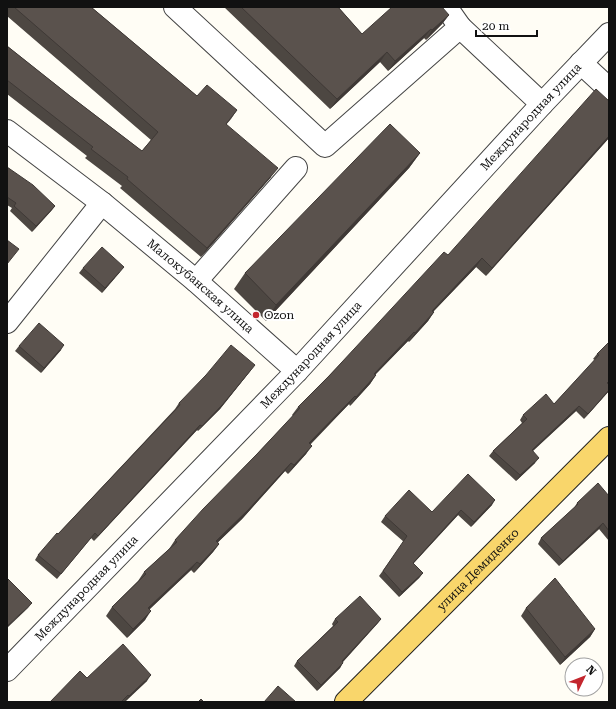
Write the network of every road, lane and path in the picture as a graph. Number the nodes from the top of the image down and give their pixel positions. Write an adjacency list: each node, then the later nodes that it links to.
1 (175, 7): 3 (street)
2 (446, 7): 3 (street)
3 (460, 27): 7 (street)
4 (609, 34): 5 (street, Международная улица)
5 (582, 63): 6 (street); 7 (street, Международная улица)
6 (609, 89)
7 (542, 104): 13 (street, Международная улица)
8 (7, 131): 10 (street, Малокубанская улица)
9 (296, 168): 11 (street)
10 (102, 203): 11 (street, Малокубанская улица); 12 (street)
11 (196, 282): 13 (street, Малокубанская улица)
12 (7, 322)
13 (297, 371): 15 (street, Международная улица)
14 (607, 444): 16 (main road, улица Демиденко)
15 (7, 670)
16 (346, 702)

